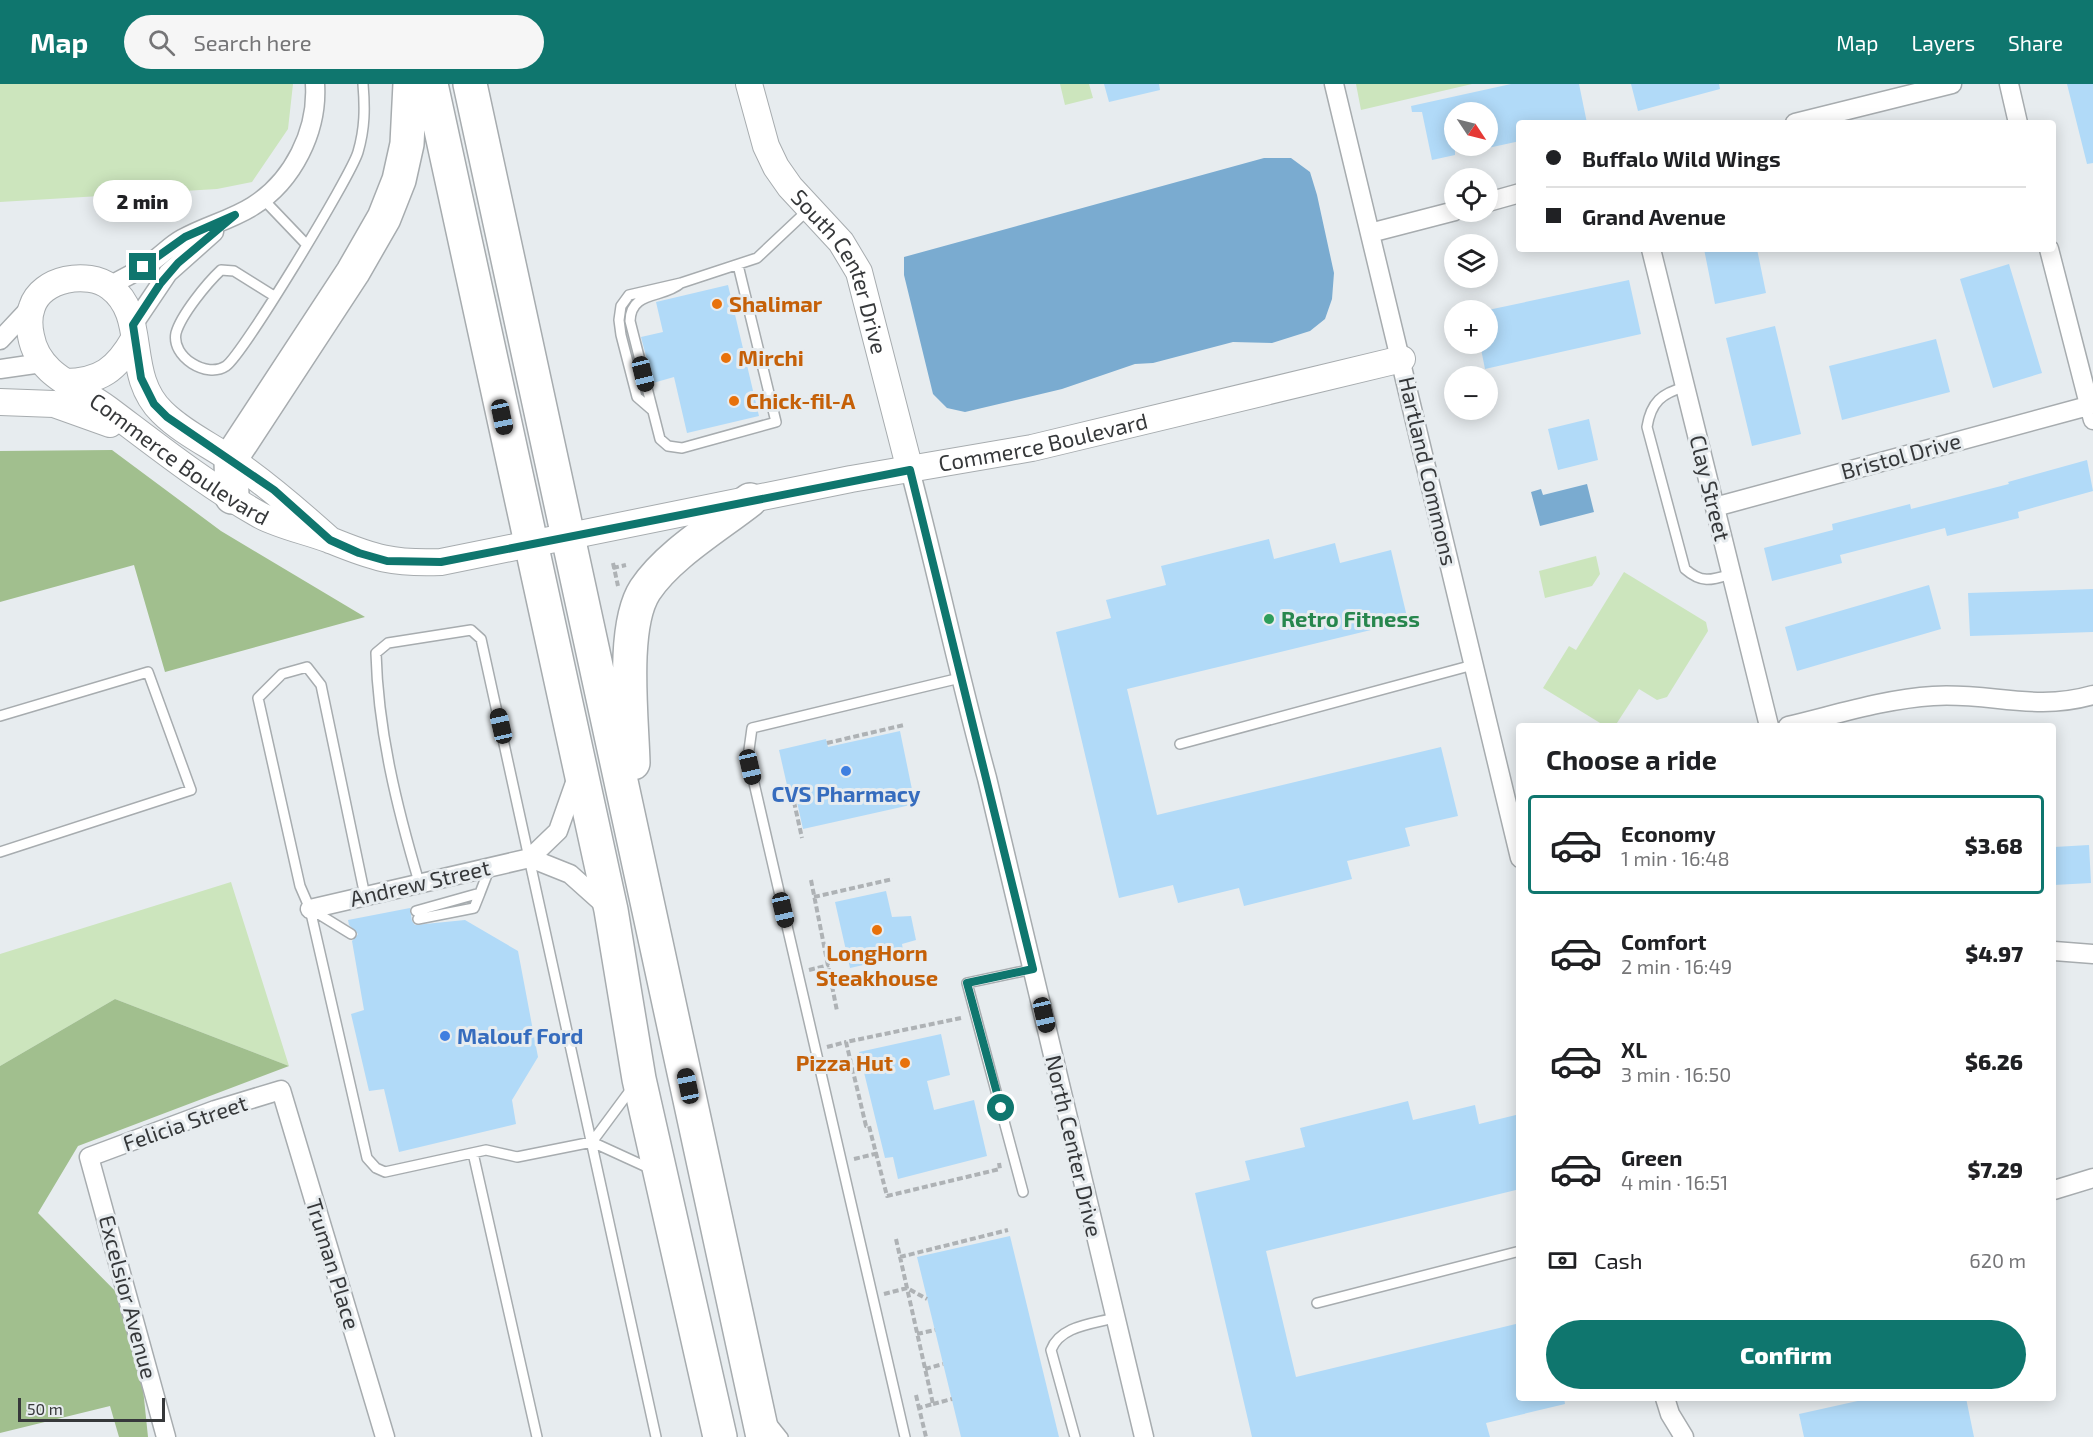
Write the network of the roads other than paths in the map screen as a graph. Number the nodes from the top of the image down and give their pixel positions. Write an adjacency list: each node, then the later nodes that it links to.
1 (315, 84): 13 (street)
2 (363, 84): 19 (lane)
3 (410, 84): 36 (highway)
4 (430, 84): 43 (highway)
5 (470, 84): 41 (highway)
6 (749, 84): 15 (street, South Center Drive)
7 (1334, 84): 18 (street, Hartland Commons)
8 (1952, 84): 10 (street)
9 (2009, 84): 11 (street)
10 (1807, 120)
11 (2017, 120)
12 (1516, 195): 14 (street)
13 (263, 199): 17 (street); 19 (lane)
14 (1498, 200)
15 (810, 208): 22 (lane); 37 (street, South Center Drive)
16 (1444, 213): 18 (street)
17 (235, 215): 23 (street); 26 (street)
18 (1370, 233): 28 (street, Hartland Commons)
19 (306, 244): 24 (lane)
20 (1653, 252): 32 (street, Clay Street)
21 (2050, 252): 34 (street)
22 (738, 265): 22 (lane)
23 (109, 286): 25 (street); 26 (street)
24 (274, 296): 24 (lane)
25 (32, 305): 27 (street); 29 (street)
26 (133, 332): 31 (street); 36 (street, Commerce Boulevard)
27 (0, 340)
28 (1402, 359): 37 (street, Commerce Boulevard); 45 (street, Hartland Commons)
29 (42, 363): 30 (street); 31 (street)
30 (0, 369)
31 (65, 382): 35 (street, Commerce Boulevard)
32 (1685, 387): 40 (street, Clay Street); 44 (lane)
33 (0, 402): 35 (street)
34 (2090, 413): 40 (street, Bristol Drive)
35 (154, 445): 38 (street, Commerce Boulevard)
36 (231, 460): 38 (highway); 42 (street, Commerce Boulevard)
37 (910, 470): 39 (street, Commerce Boulevard); 46 (street, North Center Drive)
38 (232, 497): 42 (street, Commerce Boulevard)
39 (750, 500): 41 (street, Commerce Boulevard); 55 (highway)
40 (1715, 507): 44 (street, Clay Street)
41 (569, 537): 43 (street, Commerce Boulevard); 55 (highway)
42 (330, 540): 43 (street, Commerce Boulevard)
43 (530, 545): 52 (highway)
44 (1731, 574): 49 (street, Clay Street)
45 (1473, 665): 51 (lane); 53 (street, Hartland Commons)
46 (960, 678): 67 (street, North Center Drive); 89 (lane)
47 (2093, 695): 50 (street)
48 (0, 716): 56 (lane)
49 (1768, 723)
50 (1801, 723)
51 (1180, 744)
52 (581, 767): 57 (street); 62 (highway)
53 (1511, 792): 54 (street, Hartland Commons)
54 (1516, 829)
55 (634, 837): 81 (highway)
56 (0, 852)
57 (530, 858): 58 (street, Andrew Street); 59 (lane); 62 (street); 70 (lane)
58 (490, 867): 59 (street, Andrew Street); 63 (lane)
59 (419, 882): 60 (street, Andrew Street)
60 (365, 896): 61 (street, Andrew Street); 61 (lane)
61 (310, 909): 64 (lane); 71 (lane)
62 (611, 910): 68 (highway)
63 (417, 915)
64 (350, 930)
65 (2056, 951): 66 (street)
66 (2093, 954)
67 (1033, 969): 76 (lane); 79 (street, North Center Drive)
68 (639, 1079): 70 (lane); 73 (highway)
69 (281, 1090): 72 (street, Felicia Street); 83 (street, Truman Place)
70 (592, 1142): 71 (lane); 73 (lane); 85 (lane)
71 (473, 1153): 84 (lane)
72 (89, 1157): 82 (street, Excelsior Avenue)
73 (661, 1174): 86 (highway)
74 (2093, 1178): 75 (street)
75 (2056, 1189)
76 (1023, 1192)
77 (1516, 1252): 78 (lane)
78 (1317, 1302)
79 (1114, 1318): 90 (lane); 91 (street, North Center Drive)
80 (1666, 1401): 92 (street)
81 (755, 1402): 87 (highway); 88 (lane)
82 (166, 1437)
83 (385, 1437)
84 (537, 1437)
85 (656, 1437)
86 (720, 1437)
87 (763, 1437)
88 (783, 1437)
89 (905, 1437)
90 (1075, 1437)
91 (1144, 1437)
92 (1684, 1437)

